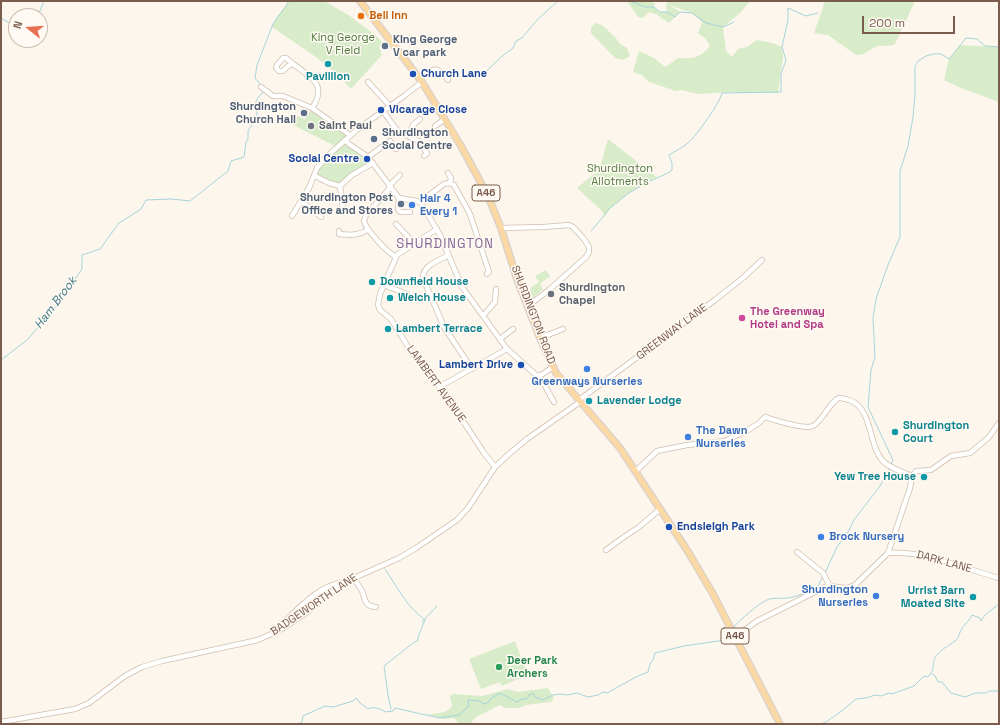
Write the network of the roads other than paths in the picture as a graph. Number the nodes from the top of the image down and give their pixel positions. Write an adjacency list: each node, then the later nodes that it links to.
1 (361, 1): 3 (main road, SHURDINGTON ROAD / A46)
2 (293, 64): 8 (street)
3 (420, 79): 4 (street); 7 (street); 11 (main road, SHURDINGTON ROAD / A46)
4 (448, 80)
5 (368, 82): 7 (street)
6 (261, 87): 8 (street)
7 (390, 106): 9 (street)
8 (312, 108): 13 (street)
9 (383, 111): 13 (street); 14 (street)
10 (420, 119): 14 (street)
11 (445, 119): 12 (street); 34 (main road, SHURDINGTON ROAD / A46)
12 (435, 126)
13 (350, 135): 15 (street)
14 (408, 136): 17 (street)
15 (345, 140): 18 (street); 22 (street)
16 (396, 149): 18 (street)
17 (427, 153)
18 (368, 157): 19 (street)
19 (373, 163): 24 (street); 25 (street)
20 (448, 173): 23 (street)
21 (400, 175): 25 (street)
22 (315, 176): 24 (street); 27 (street)
23 (450, 183): 28 (street); 42 (street)
24 (340, 186): 29 (street)
25 (390, 187): 26 (street); 35 (street)
26 (399, 198): 28 (street); 30 (street)
27 (301, 201): 31 (street); 32 (street)
28 (420, 202): 36 (street)
29 (343, 210)
30 (410, 212)
31 (292, 216)
32 (321, 218)
33 (396, 224): 38 (street)
34 (501, 228): 46 (main road, SHURDINGTON ROAD / A46); 46 (street)
35 (368, 229): 37 (street); 40 (street)
36 (437, 229): 38 (street); 39 (street)
37 (338, 234)
38 (414, 243): 40 (street)
39 (449, 255): 47 (street); 54 (street)
40 (396, 257): 43 (street)
41 (762, 260): 57 (street, GREENWAY LANE)
42 (490, 272)
43 (384, 285): 45 (street); 56 (street, LAMBERT AVENUE)
44 (496, 289): 47 (street)
45 (407, 294)
46 (528, 306): 50 (main road, SHURDINGTON ROAD / A46)
47 (483, 316): 51 (street)
48 (563, 329): 50 (street)
49 (513, 330): 51 (street)
50 (540, 338): 53 (main road, SHURDINGTON ROAD / A46)
51 (500, 339): 52 (street)
52 (507, 349): 54 (street); 55 (street)
53 (553, 367): 55 (street); 57 (main road, SHURDINGTON ROAD / A46)
54 (472, 369): 56 (street)
55 (538, 375): 58 (street)
56 (439, 387): 60 (street, LAMBERT AVENUE)
57 (580, 401): 60 (street, BADGEWORTH LANE); 61 (main road, SHURDINGTON ROAD / A46)
58 (554, 402)
59 (999, 423): 62 (street)
60 (495, 467): 67 (street, BADGEWORTH LANE)
61 (636, 472): 62 (street); 63 (main road, SHURDINGTON ROAD / A46)
62 (912, 476): 66 (street)
63 (660, 509): 64 (street); 73 (main road, SHURDINGTON ROAD / A46)
64 (606, 550)
65 (797, 552): 70 (street)
66 (888, 553): 68 (street, DARK LANE); 70 (street)
67 (354, 578): 69 (street, BADGEWORTH LANE); 71 (street)
68 (999, 578)
69 (344, 583): 72 (street, BADGEWORTH LANE); 72 (street)
70 (829, 585): 73 (street)
71 (376, 607)
72 (277, 631): 74 (street, BADGEWORTH LANE)
73 (735, 637): 75 (main road, SHURDINGTON ROAD / A46)
74 (1, 722)
75 (780, 724)

